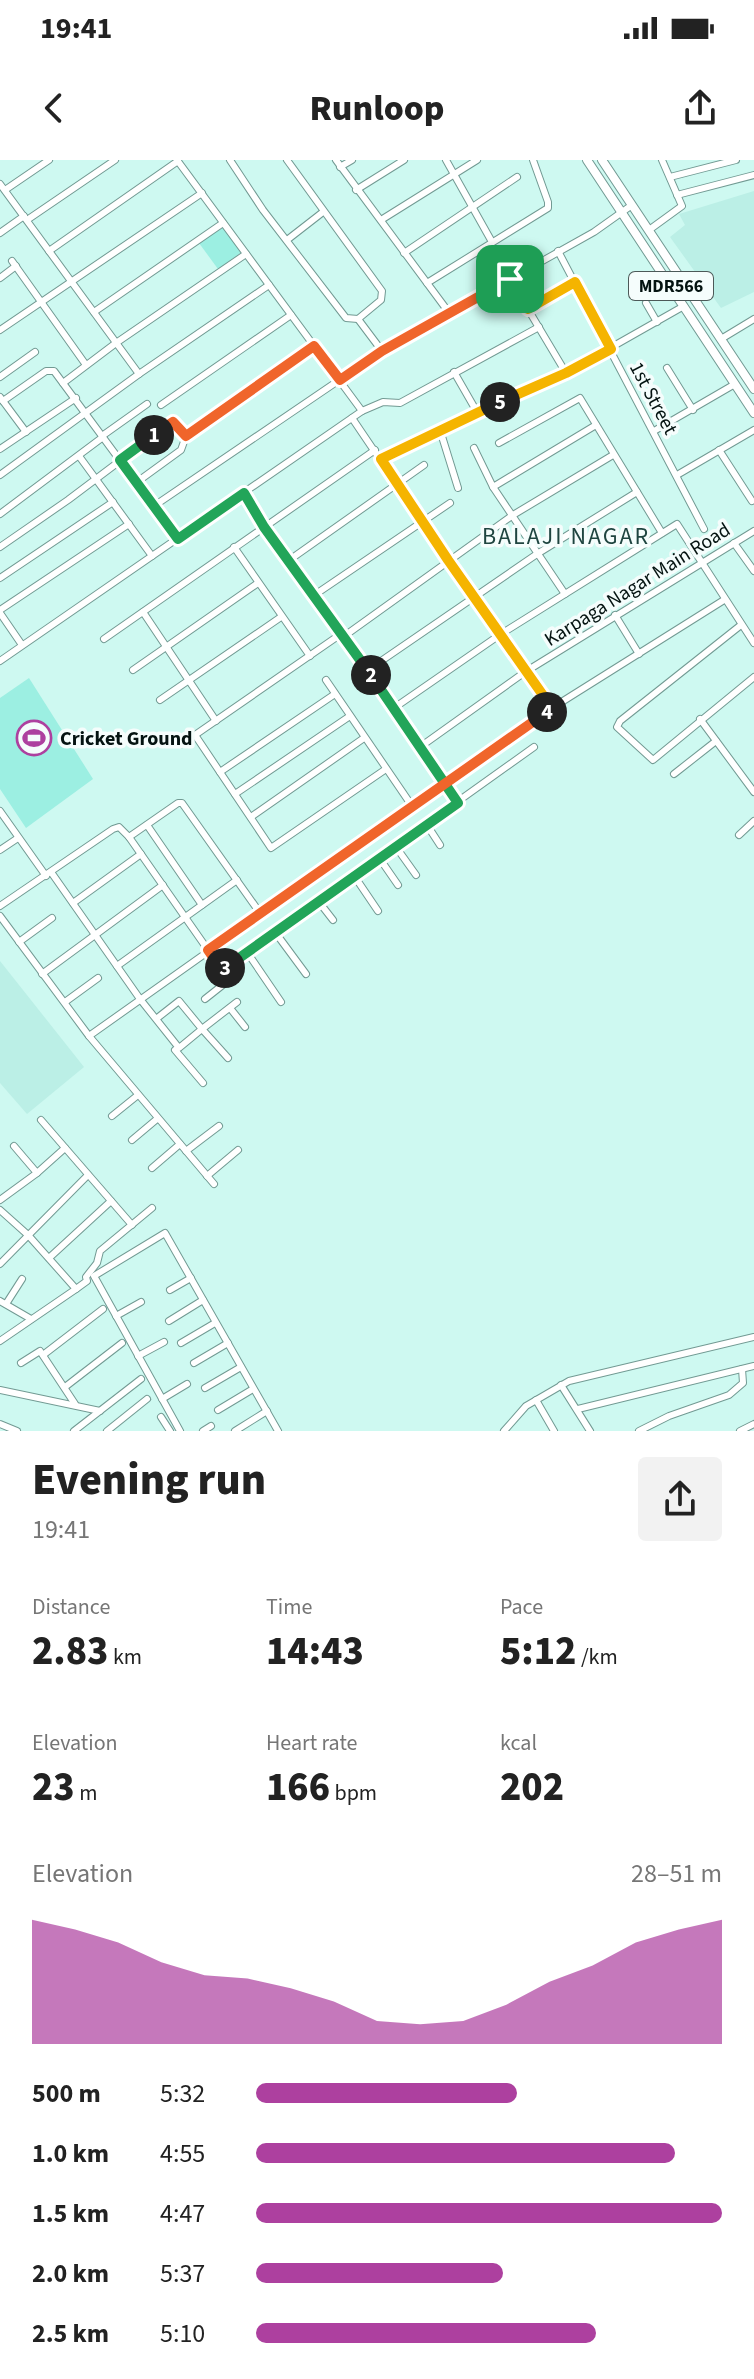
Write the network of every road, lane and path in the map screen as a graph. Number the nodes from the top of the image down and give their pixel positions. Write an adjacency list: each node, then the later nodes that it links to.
1 (49, 160): 21 (street)
2 (115, 160): 29 (street)
3 (230, 160): 34 (street)
4 (287, 160): 28 (street)
5 (336, 160): 16 (street)
6 (352, 160): 16 (street)
7 (404, 160): 22 (street)
8 (446, 160): 17 (street)
9 (477, 160): 17 (street)
10 (533, 160): 35 (street)
11 (587, 160): 27 (main road, MDR566)
12 (602, 160): 25 (main road, MDR566)
13 (662, 160): 20 (street)
14 (736, 160): 20 (street)
15 (178, 161): 23 (street); 36 (street)
16 (340, 167): 22 (street)
17 (454, 174): 26 (street); 30 (street)
18 (754, 175): 24 (street)
19 (517, 177): 26 (street)
20 (670, 177): 24 (street)
21 (1, 186): 29 (street)
22 (356, 190): 30 (street)
23 (202, 193): 31 (street); 42 (street)
24 (677, 195): 32 (street)
25 (632, 205): 27 (street); 32 (main road, MDR566)
26 (472, 206): 35 (street); 38 (street)
27 (623, 211): 37 (street); 48 (main road, MDR566)
28 (323, 212): 34 (street); 53 (street)
29 (26, 218): 33 (street); 36 (street)
30 (381, 220): 38 (street)
31 (223, 223): 39 (street); 50 (street)
32 (649, 230): 58 (main road, MDR566)
33 (0, 233)
34 (287, 240): 53 (street)
35 (492, 242): 44 (street)
36 (49, 251): 42 (street)
37 (558, 251): 41 (street); 43 (street, 1st Street)
38 (404, 253): 44 (street)
39 (246, 254): 45 (street); 59 (street)
40 (0, 278): 46 (street)
41 (510, 279): 49 (street); 51 (street)
42 (71, 281): 46 (street); 50 (street)
43 (575, 282): 49 (street); 61 (street, 1st Street)
44 (427, 283): 51 (street)
45 (269, 285): 52 (street); 68 (street)
46 (40, 302): 57 (street); 64 (street)
47 (646, 303): 55 (street)
48 (684, 306): 55 (street); 73 (main road, MDR566)
49 (528, 309): 56 (street)
50 (94, 312): 59 (street)
51 (450, 314): 62 (street)
52 (291, 315): 60 (street); 78 (street)
53 (358, 319): 62 (street)
54 (754, 319): 58 (street)
55 (657, 322): 61 (street)
56 (539, 327): 66 (street); 67 (street)
57 (0, 330)
58 (721, 339): 69 (main road, MDR566)
59 (116, 343): 64 (street); 68 (street)
60 (314, 346): 71 (street); 91 (street)
61 (611, 349): 67 (street); 88 (street, 1st Street)
62 (382, 351): 71 (street)
63 (35, 352): 70 (street)
64 (86, 365): 72 (street)
65 (667, 368): 79 (street)
66 (454, 372): 80 (street); 81 (street)
67 (566, 373): 81 (street)
68 (139, 374): 82 (street)
69 (750, 375): 74 (main road, MDR566)
70 (0, 377)
71 (340, 380): 80 (street); 114 (street)
72 (63, 383): 75 (street); 76 (street)
73 (735, 384): 79 (street); 83 (main road, MDR566)
74 (754, 389)
75 (76, 398): 82 (street); 89 (street)
76 (2, 399): 89 (street)
77 (147, 404): 90 (street)
78 (161, 405)
79 (693, 410): 88 (street)
80 (362, 411): 84 (street)
81 (477, 412): 86 (street)
82 (86, 413): 90 (street); 102 (street)
83 (754, 413)
84 (352, 418): 95 (street); 110 (street)
85 (596, 425): 92 (street); 97 (street); 107 (street)
86 (440, 430): 99 (street); 108 (street)
87 (754, 430): 96 (street)
88 (654, 431): 103 (street, 1st Street)
89 (26, 432): 94 (street)
90 (102, 436): 98 (street); 100 (street)
91 (186, 436): 100 (street); 105 (street)
92 (499, 443)
93 (474, 448): 107 (street)
94 (0, 449)
95 (375, 450): 99 (street); 119 (street)
96 (719, 450): 103 (street); 111 (street)
97 (613, 455): 109 (street); 116 (street)
98 (79, 456): 104 (street); 115 (street)
99 (381, 459): 106 (street)
100 (120, 460): 104 (street); 105 (street)
101 (424, 465): 106 (street)
102 (0, 475)
103 (677, 475): 120 (street, 1st Street)
104 (96, 478): 112 (street); 125 (street)
105 (137, 482): 114 (street)
106 (397, 484): 117 (street); 130 (street)
107 (493, 487): 116 (street)
108 (458, 488)
109 (637, 492): 122 (street); 127 (street)
110 (244, 493): 119 (street); 123 (street)
111 (752, 501)
112 (113, 502): 118 (street); 133 (street)
113 (450, 503): 117 (street)
114 (154, 506): 123 (street)
115 (0, 514)
116 (513, 515): 127 (street); 129 (street)
117 (423, 523): 129 (street); 136 (street)
118 (129, 524): 128 (street); 139 (street)
119 (264, 527): 126 (street); 130 (street)
120 (704, 529)
121 (754, 531): 124 (street, Karpaga Nagar Main Road)
122 (662, 533): 131 (street); 135 (street)
123 (178, 539): 128 (street)
124 (734, 543): 131 (street, Karpaga Nagar Main Road); 132 (street)
125 (0, 547)
126 (234, 547): 134 (street); 140 (street)
127 (537, 554): 135 (street); 137 (street)
128 (152, 556): 148 (street)
129 (448, 560): 137 (street); 145 (street)
130 (288, 561): 136 (street)
131 (702, 561): 138 (street); 141 (street, Karpaga Nagar Main Road)
132 (754, 571)
133 (0, 578)
134 (258, 583): 142 (street); 149 (street)
135 (565, 594): 144 (street)
136 (313, 596): 145 (street)
137 (475, 596): 144 (street); 154 (street)
138 (724, 600): 143 (street); 150 (street)
139 (0, 612): 148 (street)
140 (143, 612): 146 (street); 149 (street)
141 (615, 615): 150 (street); 155 (street, Karpaga Nagar Main Road)
142 (281, 617): 151 (street); 157 (street)
143 (741, 625): 147 (street); 164 (street)
144 (501, 634): 155 (street); 161 (street)
145 (342, 635): 151 (street); 154 (street)
146 (104, 639)
147 (754, 643)
148 (22, 645): 152 (street)
149 (167, 647): 153 (street); 157 (street)
150 (639, 654): 162 (street)
151 (310, 656): 165 (street)
152 (0, 661)
153 (133, 670)
154 (368, 670): 161 (street)
155 (525, 672): 162 (street); 170 (street, Karpaga Nagar Main Road)
156 (754, 677): 164 (street)
157 (189, 680): 160 (street); 165 (street)
158 (326, 680): 159 (street)
159 (335, 694): 163 (street); 173 (street)
160 (160, 700)
161 (394, 708): 170 (street)
162 (552, 708): 175 (street)
163 (350, 716): 167 (street); 177 (street)
164 (700, 719): 168 (street)
165 (216, 721): 166 (street)
166 (195, 735): 169 (street); 173 (street)
167 (364, 738): 172 (street); 181 (street)
168 (716, 741): 174 (street); 176 (street)
169 (182, 744)
170 (420, 747): 175 (street)
171 (534, 747): 178 (street)
172 (386, 769): 179 (street); 181 (street)
173 (220, 772): 177 (street)
174 (674, 774)
175 (443, 784): 178 (street); 179 (street)
176 (754, 792)
177 (235, 794): 181 (street)
178 (458, 803): 184 (street)
179 (412, 806): 204 (street)
180 (0, 811): 187 (street)
181 (251, 817)
182 (754, 821): 185 (street)
183 (147, 825): 186 (street); 196 (street); 201 (street)
184 (427, 825): 188 (street); 189 (street)
185 (739, 835)
186 (129, 837): 191 (street); 193 (street)
187 (18, 838): 190 (street); 193 (street)
188 (440, 845)
189 (396, 847): 192 (street); 194 (street)
190 (0, 850)
191 (141, 854): 197 (street); 200 (street)
192 (380, 859): 195 (street); 198 (street)
193 (48, 874): 200 (street); 202 (street)
194 (416, 875)
195 (355, 877): 199 (street); 203 (street)
196 (237, 880): 201 (street); 204 (street)
197 (163, 885): 206 (street); 210 (street)
198 (398, 885)
199 (319, 902): 208 (street); 209 (street)
200 (73, 903): 210 (street)
201 (202, 905): 206 (street)
202 (0, 906)
203 (378, 911)
204 (260, 913): 212 (street)
205 (0, 916): 211 (street)
206 (185, 917): 212 (street); 214 (street)
207 (52, 918): 211 (street)
208 (333, 920)
209 (275, 932): 213 (street); 217 (street)
210 (95, 934): 214 (street); 216 (street)
211 (19, 942): 216 (street)
212 (208, 950): 215 (street); 219 (street)
213 (247, 952): 215 (street); 223 (street)
214 (117, 966): 219 (street)
215 (222, 970): 220 (street)
216 (42, 974): 221 (street)
217 (306, 974)
218 (98, 978): 221 (street)
219 (140, 999): 225 (street); 228 (street)
220 (205, 999)
221 (65, 1002): 228 (street)
222 (237, 1002): 224 (street)
223 (281, 1002)
224 (230, 1008): 226 (street); 227 (street)
225 (156, 1019): 227 (street); 229 (street)
226 (245, 1027)
227 (202, 1029): 229 (street); 230 (street)
228 (89, 1036): 232 (street)
229 (175, 1051): 231 (street)
230 (228, 1058)
231 (203, 1083)
232 (138, 1095): 233 (street); 234 (street)
233 (112, 1116)
234 (157, 1119): 237 (street); 238 (street)
235 (41, 1120): 240 (street)
236 (219, 1126): 242 (street)
237 (132, 1140)
238 (180, 1144): 242 (street); 243 (street)
239 (14, 1146): 244 (street)
240 (65, 1148): 244 (street); 245 (street)
241 (238, 1150): 246 (street)
242 (186, 1151): 246 (street)
243 (152, 1168)
244 (37, 1173): 248 (street)
245 (88, 1175): 249 (street); 253 (street)
246 (207, 1176): 247 (street)
247 (214, 1184)
248 (0, 1200)
249 (111, 1201): 252 (street); 254 (street)
250 (152, 1208): 252 (street)
251 (0, 1210): 253 (street)
252 (132, 1225): 258 (street)
253 (28, 1235): 254 (street); 255 (street)
254 (49, 1258): 258 (street)
255 (0, 1264)
256 (191, 1278): 259 (street); 260 (street); 264 (street)
257 (22, 1279): 262 (street)
258 (76, 1289): 265 (street)
259 (170, 1290)
260 (203, 1300): 266 (street); 267 (street)
261 (141, 1302): 264 (street)
262 (3, 1303): 265 (street)
263 (103, 1309): 274 (street)
264 (116, 1316): 275 (street)
265 (31, 1319): 269 (street)
266 (169, 1321)
267 (215, 1323): 272 (street); 273 (street)
268 (754, 1337): 283 (street)
269 (0, 1341)
270 (164, 1342): 275 (street)
271 (122, 1343): 284 (street)
272 (181, 1343)
273 (228, 1343): 277 (street); 279 (street)
274 (43, 1355): 276 (street); 284 (street)
275 (138, 1356): 289 (street)
276 (21, 1363)
277 (194, 1363)
278 (754, 1366): 280 (street)
279 (241, 1367): 285 (street); 286 (street)
280 (742, 1369): 292 (street); 312 (street)
281 (141, 1379): 294 (street)
282 (187, 1384): 289 (street)
283 (561, 1385): 290 (street); 292 (street)
284 (65, 1387): 291 (street)
285 (205, 1388)
286 (253, 1389): 293 (street); 295 (street)
287 (0, 1390): 291 (street)
288 (147, 1399): 303 (street)
289 (162, 1399): 305 (street)
290 (536, 1400): 309 (street); 310 (street)
291 (75, 1404): 294 (street)
292 (578, 1409): 311 (street)
293 (218, 1410)
294 (100, 1411): 302 (street)
295 (267, 1411): 307 (street); 308 (street)
296 (161, 1417): 300 (street)
297 (0, 1424): 301 (street)
298 (754, 1424): 313 (street)
299 (211, 1426): 306 (street)
300 (168, 1428): 304 (street)
301 (17, 1431)
302 (74, 1431)
303 (107, 1431)
304 (157, 1431)
305 (180, 1431)
306 (203, 1431)
307 (235, 1431)
308 (278, 1431)
309 (504, 1431)
310 (554, 1431)
311 (590, 1431)
312 (639, 1431)
313 (740, 1431)

